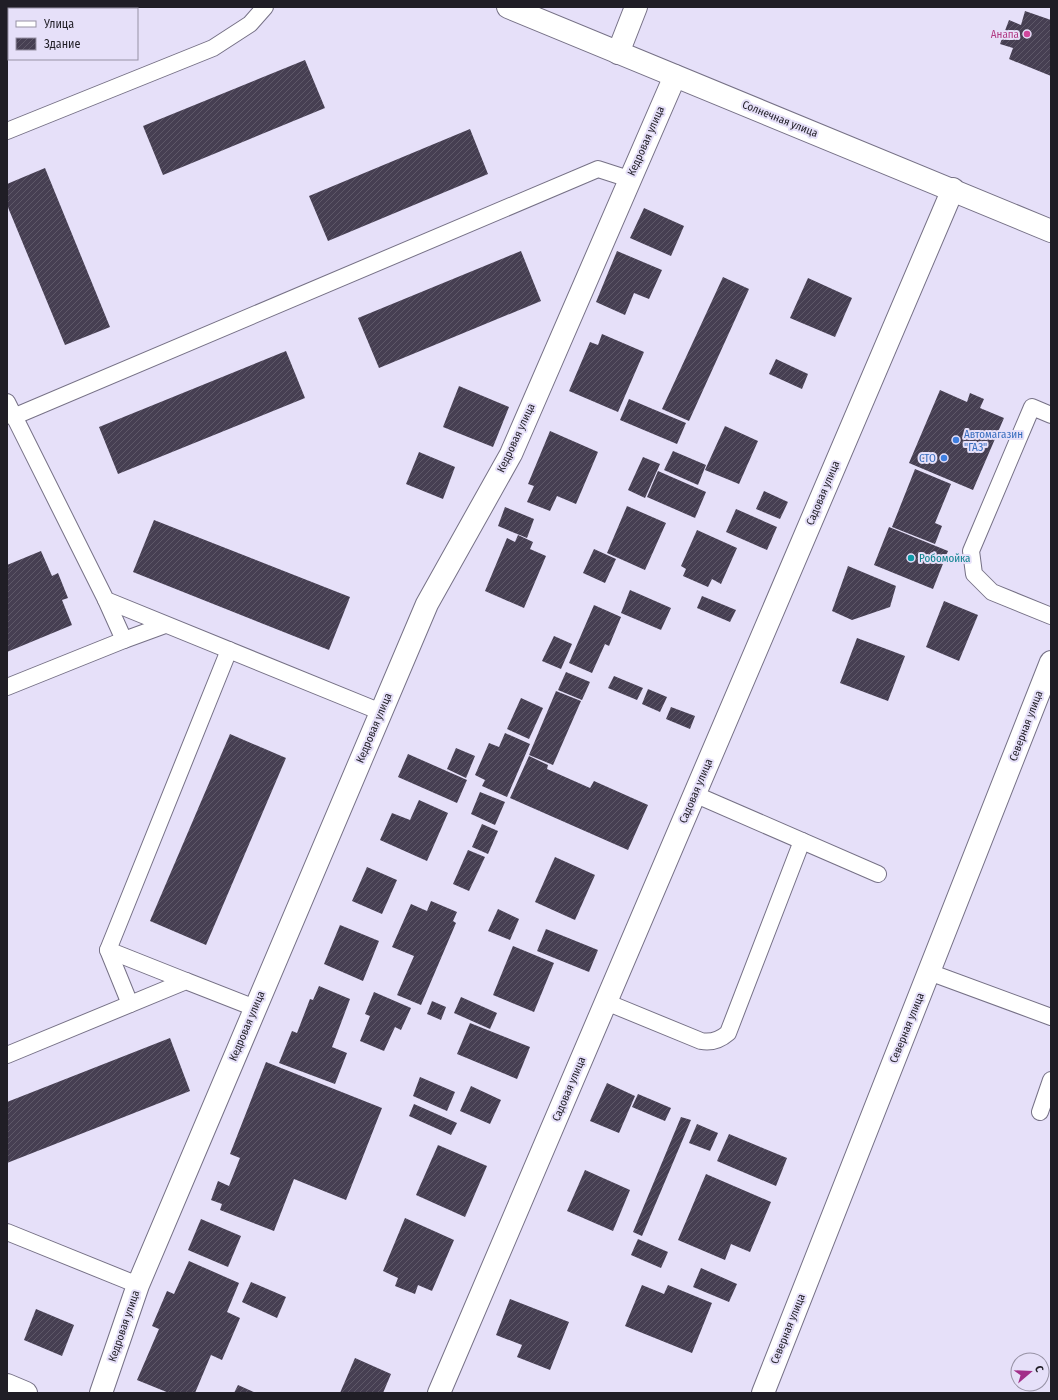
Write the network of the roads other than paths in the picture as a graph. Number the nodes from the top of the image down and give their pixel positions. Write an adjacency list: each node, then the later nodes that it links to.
1 (265, 7): 6 (lane)
2 (508, 7): 4 (street, Солнечная улица)
3 (636, 7): 4 (street)
4 (618, 52): 5 (street, Солнечная улица)
5 (675, 76): 7 (street, Кедровая улица); 8 (street, Солнечная улица)
6 (7, 131)
7 (629, 179): 10 (lane); 19 (street, Кедровая улица)
8 (953, 189): 9 (street, Солнечная улица); 20 (street, Садовая улица)
9 (1051, 231)
10 (9, 407): 12 (lane)
11 (1051, 415): 13 (lane)
12 (106, 600): 14 (lane); 15 (lane)
13 (1051, 616)
14 (164, 625): 15 (lane); 16 (lane)
15 (124, 640): 18 (lane)
16 (229, 650): 19 (lane); 23 (lane)
17 (1051, 662): 24 (street, Северная улица)
18 (7, 688)
19 (381, 712): 28 (street, Кедровая улица)
20 (694, 794): 21 (lane); 26 (street, Садовая улица)
21 (802, 841): 22 (lane); 26 (lane)
22 (878, 874)
23 (108, 950): 25 (lane); 27 (lane)
24 (929, 972): 29 (lane); 39 (street, Северная улица)
25 (186, 981): 27 (lane); 28 (lane)
26 (606, 1002): 38 (street, Садовая улица)
27 (130, 1004): 30 (lane)
28 (255, 1008): 34 (street, Кедровая улица)
29 (1051, 1017)
30 (7, 1055)
31 (1051, 1080): 32 (lane)
32 (1040, 1112)
33 (7, 1232): 34 (lane)
34 (138, 1285): 37 (street, Кедровая улица)
35 (7, 1385): 36 (street)
36 (26, 1393)
37 (101, 1393)
38 (439, 1393)
39 (762, 1393)

